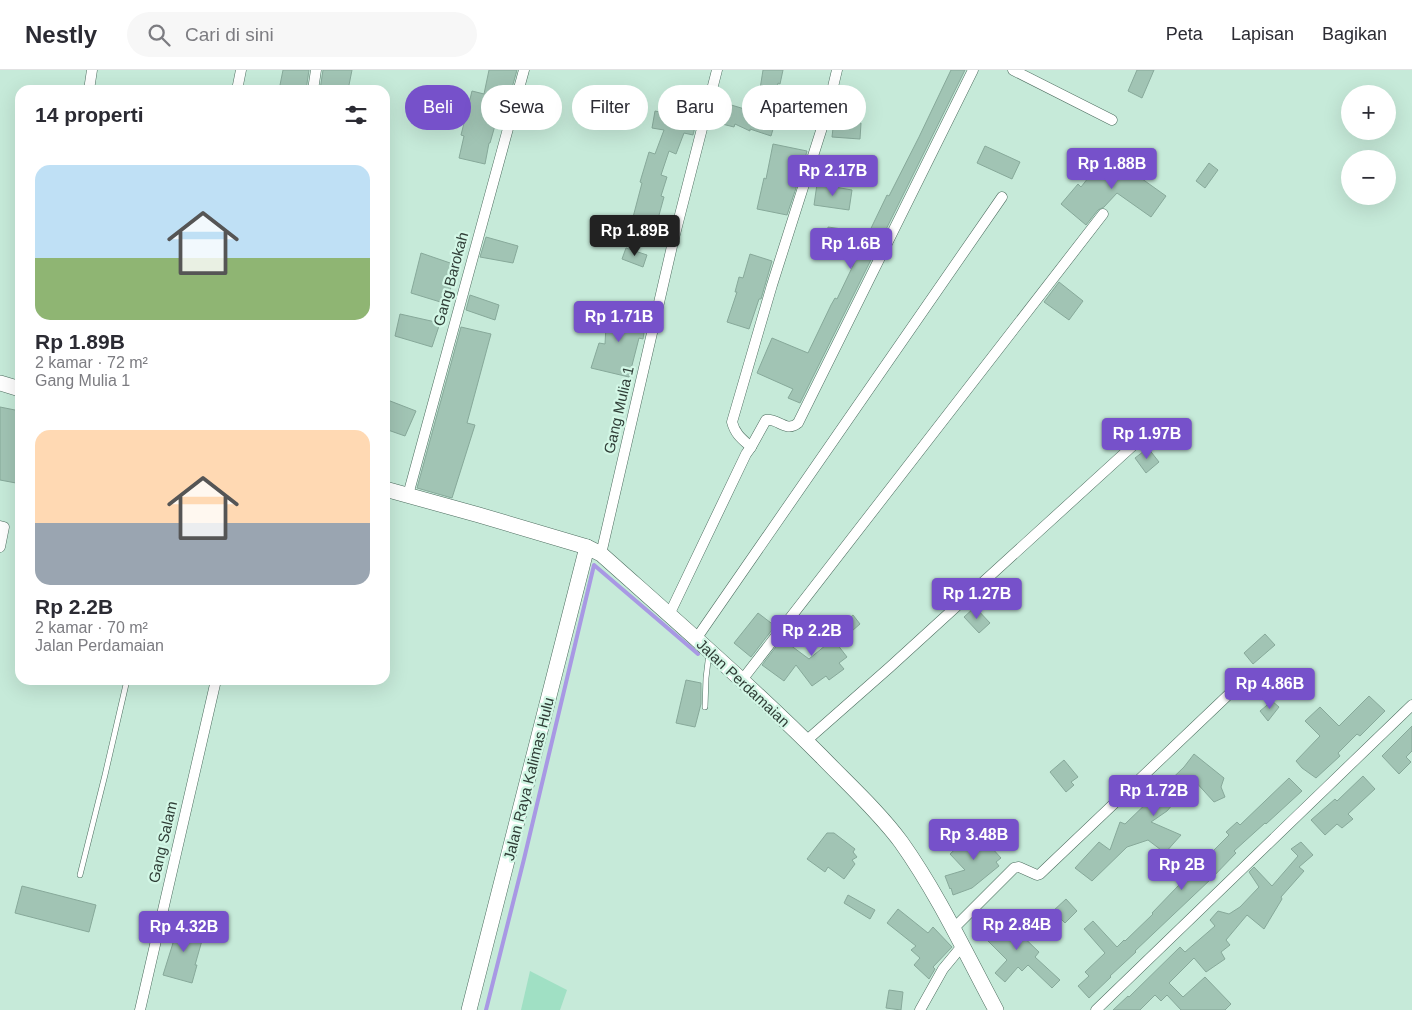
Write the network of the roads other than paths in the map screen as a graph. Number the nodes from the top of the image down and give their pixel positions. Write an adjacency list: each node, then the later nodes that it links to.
1 (92, 70): 9 (street)
2 (241, 70): 10 (street)
3 (316, 70): 11 (street)
4 (524, 70): 20 (street, Gang Barokah)
5 (717, 70): 23 (street, Gang Mulia 1)
6 (837, 70): 18 (street)
7 (973, 70): 18 (street)
8 (1012, 70): 12 (street)
9 (90, 85)
10 (238, 85)
11 (314, 85)
12 (1112, 120)
13 (1002, 197): 25 (street)
14 (1103, 214): 28 (street)
15 (0, 383): 16 (street)
16 (15, 388)
17 (1139, 440): 33 (street)
18 (751, 447): 24 (street)
19 (390, 490): 20 (street, Jalan Perdamaian)
20 (408, 495): 23 (street, Jalan Perdamaian)
21 (0, 526): 22 (street)
22 (0, 547)
23 (594, 551): 24 (street, Jalan Perdamaian); 38 (street, Jalan Raya Kalimas Hulu)
24 (669, 614): 25 (street, Jalan Perdamaian)
25 (696, 639): 26 (street, Jalan Perdamaian)
26 (709, 652): 28 (street, Jalan Perdamaian); 32 (lane)
27 (1246, 678): 35 (street)
28 (742, 680): 33 (street, Jalan Perdamaian)
29 (126, 685): 34 (lane)
30 (215, 685): 37 (street, Gang Salam)
31 (1412, 705): 41 (street)
32 (705, 707)
33 (806, 741): 35 (street, Jalan Perdamaian)
34 (80, 875)
35 (953, 929): 36 (street, Jalan Perdamaian)
36 (962, 946): 39 (street); 40 (street, Jalan Perdamaian)
37 (140, 1010)
38 (469, 1010)
39 (920, 1010)
40 (996, 1010)
41 (1096, 1010)

